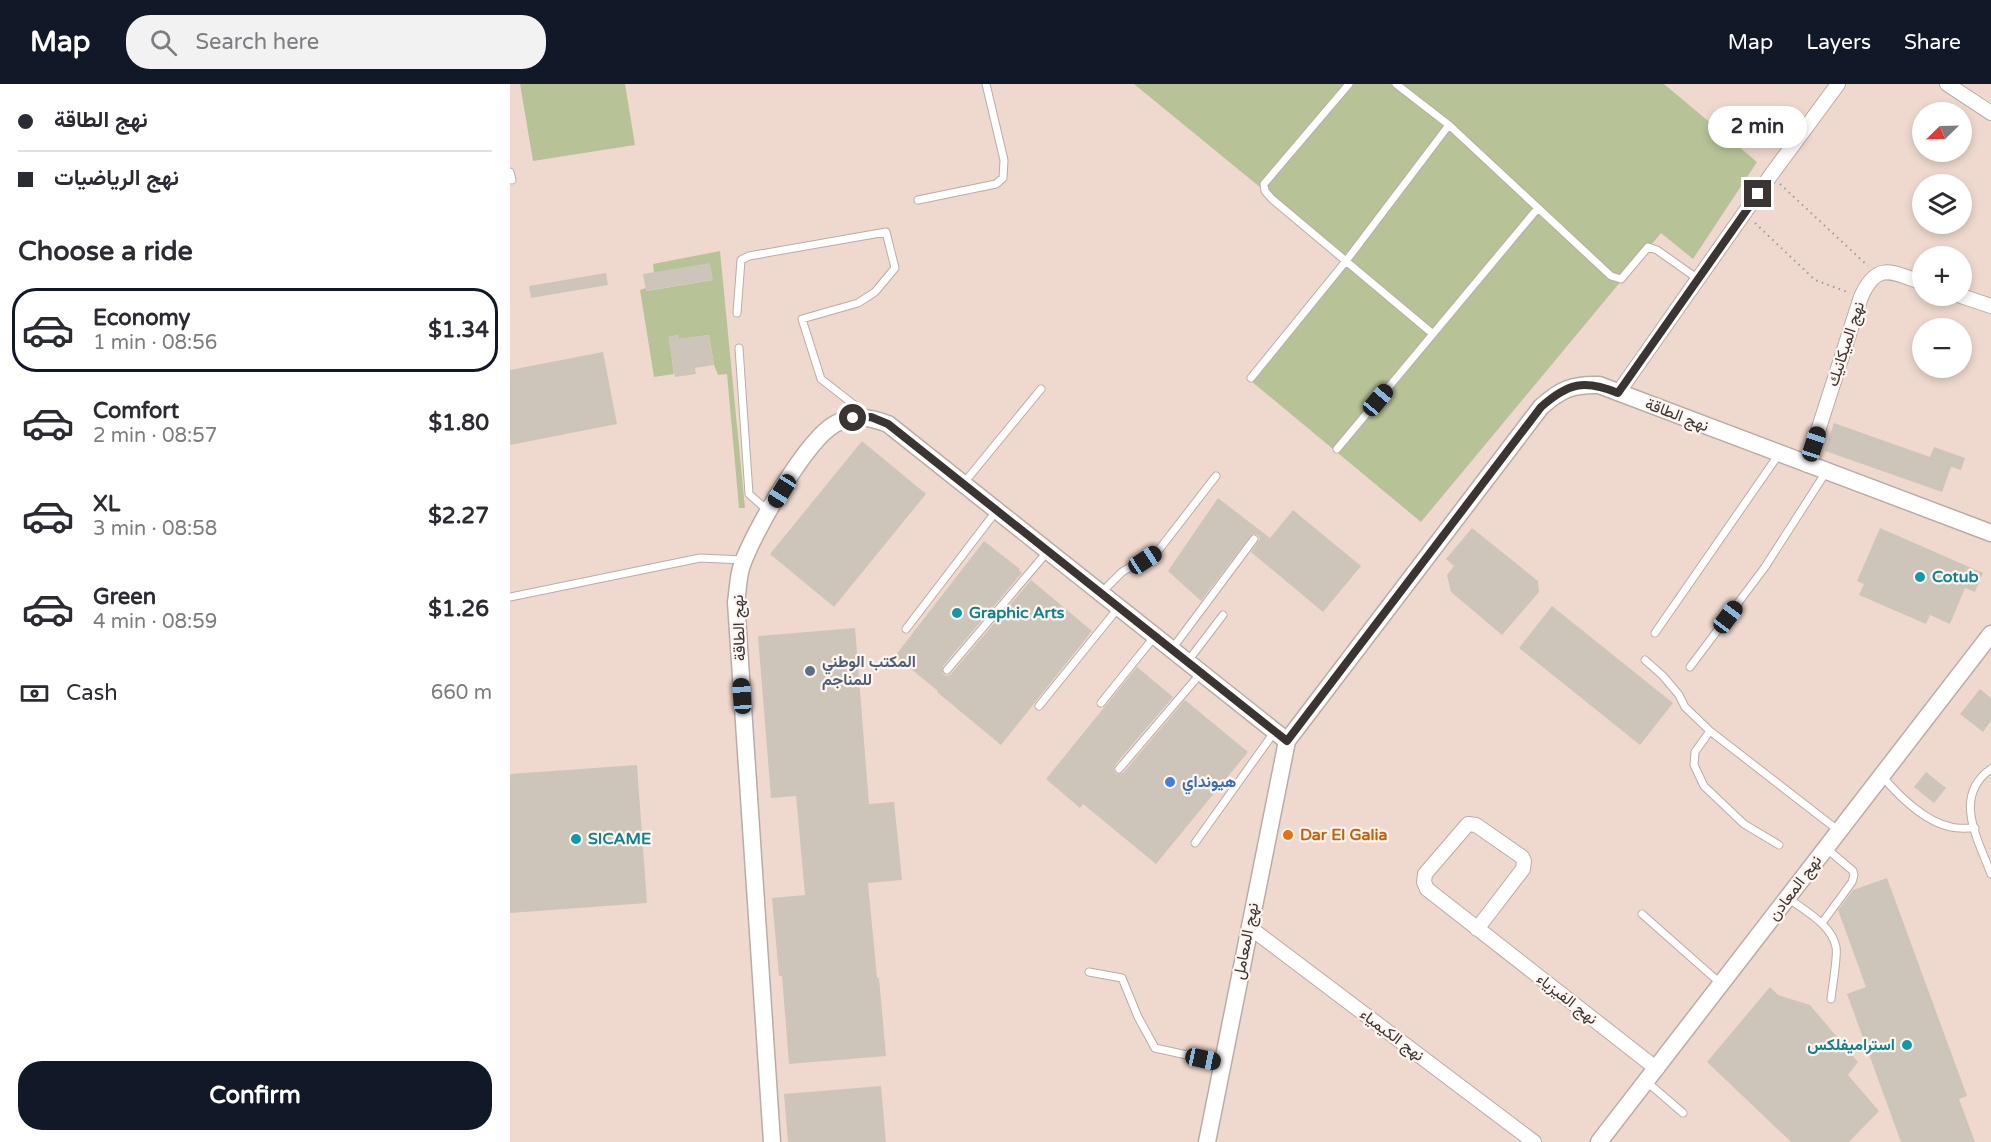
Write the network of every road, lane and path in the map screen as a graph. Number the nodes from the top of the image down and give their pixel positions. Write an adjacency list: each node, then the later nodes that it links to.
1 (986, 84): 9 (lane)
2 (1348, 84): 12 (lane)
3 (1396, 84): 7 (lane)
4 (1838, 84): 8 (street)
5 (1947, 84): 6 (street)
6 (1991, 113)
7 (1449, 125): 10 (lane); 12 (lane)
8 (1771, 175): 11 (street); 13 (path)
9 (918, 200)
10 (1538, 208): 14 (lane); 20 (lane)
11 (1745, 213): 14 (street); 16 (path)
12 (1346, 261): 20 (lane); 22 (lane)
13 (1876, 274): 15 (street); 16 (street, نهج الميكانيك)
14 (1698, 279): 24 (street)
15 (1912, 279)
16 (1861, 297): 28 (street, نهج الميكانيك)
17 (1972, 300): 18 (street)
18 (1991, 306)
19 (737, 313): 25 (lane)
20 (1433, 334): 26 (lane)
21 (739, 348): 33 (lane)
22 (1251, 378)
23 (1041, 389): 31 (lane)
24 (1618, 393): 27 (street, نهج الطاقة); 55 (street, نهج الطاقة)
25 (871, 417): 31 (street); 33 (street, نهج الطاقة)
26 (1337, 449)
27 (1779, 454): 28 (street, نهج الطاقة); 43 (lane)
28 (1807, 465): 29 (street, نهج الطاقة)
29 (1826, 472): 34 (street, نهج الطاقة); 49 (lane)
30 (1216, 477): 38 (lane)
31 (963, 484): 32 (street)
32 (997, 510): 36 (street); 42 (lane)
33 (769, 511): 37 (street, نهج الطاقة)
34 (1991, 533)
35 (1254, 539): 46 (lane)
36 (1048, 551): 38 (street); 50 (lane)
37 (744, 560): 39 (lane); 76 (street, نهج الطاقة)
38 (1101, 593): 40 (street)
39 (510, 597)
40 (1119, 607): 45 (street); 53 (lane)
41 (1223, 615): 48 (lane)
42 (906, 629)
43 (1655, 633)
44 (1991, 634): 58 (street, نهج المعادن)
45 (1155, 636): 46 (street); 52 (lane)
46 (1172, 649): 48 (street)
47 (1645, 660): 54 (lane)
48 (1187, 662): 51 (street)
49 (1690, 667)
50 (947, 670)
51 (1201, 673): 55 (street); 57 (lane)
52 (1101, 704)
53 (1039, 706)
54 (1710, 731): 60 (lane); 62 (lane)
55 (1281, 736): 61 (lane); 68 (street, نهج المعامل)
56 (1991, 769): 59 (lane)
57 (1119, 770)
58 (1882, 776): 59 (lane); 60 (street, نهج المعادن)
59 (1975, 828): 64 (lane)
60 (1839, 831): 63 (street, نهج المعادن)
61 (1195, 843)
62 (1779, 845)
63 (1826, 848): 65 (street, نهج المعادن); 67 (lane)
64 (1991, 874)
65 (1788, 898): 67 (lane); 71 (street, نهج المعادن)
66 (1642, 914): 71 (lane)
67 (1822, 923): 72 (lane)
68 (1249, 927): 73 (street, نهج المعامل); 78 (street, نهج الكيمياء)
69 (1478, 929): 69 (street, نهج الفيزياء); 74 (street, نهج الفيزياء)
70 (1089, 972): 73 (lane)
71 (1722, 985): 74 (street, نهج المعادن)
72 (1831, 999)
73 (1222, 1063): 77 (street, نهج المعامل)
74 (1652, 1075): 75 (lane); 79 (street, نهج المعادن)
75 (1683, 1113)
76 (772, 1142)
77 (1207, 1142)
78 (1534, 1142)
79 (1599, 1142)

